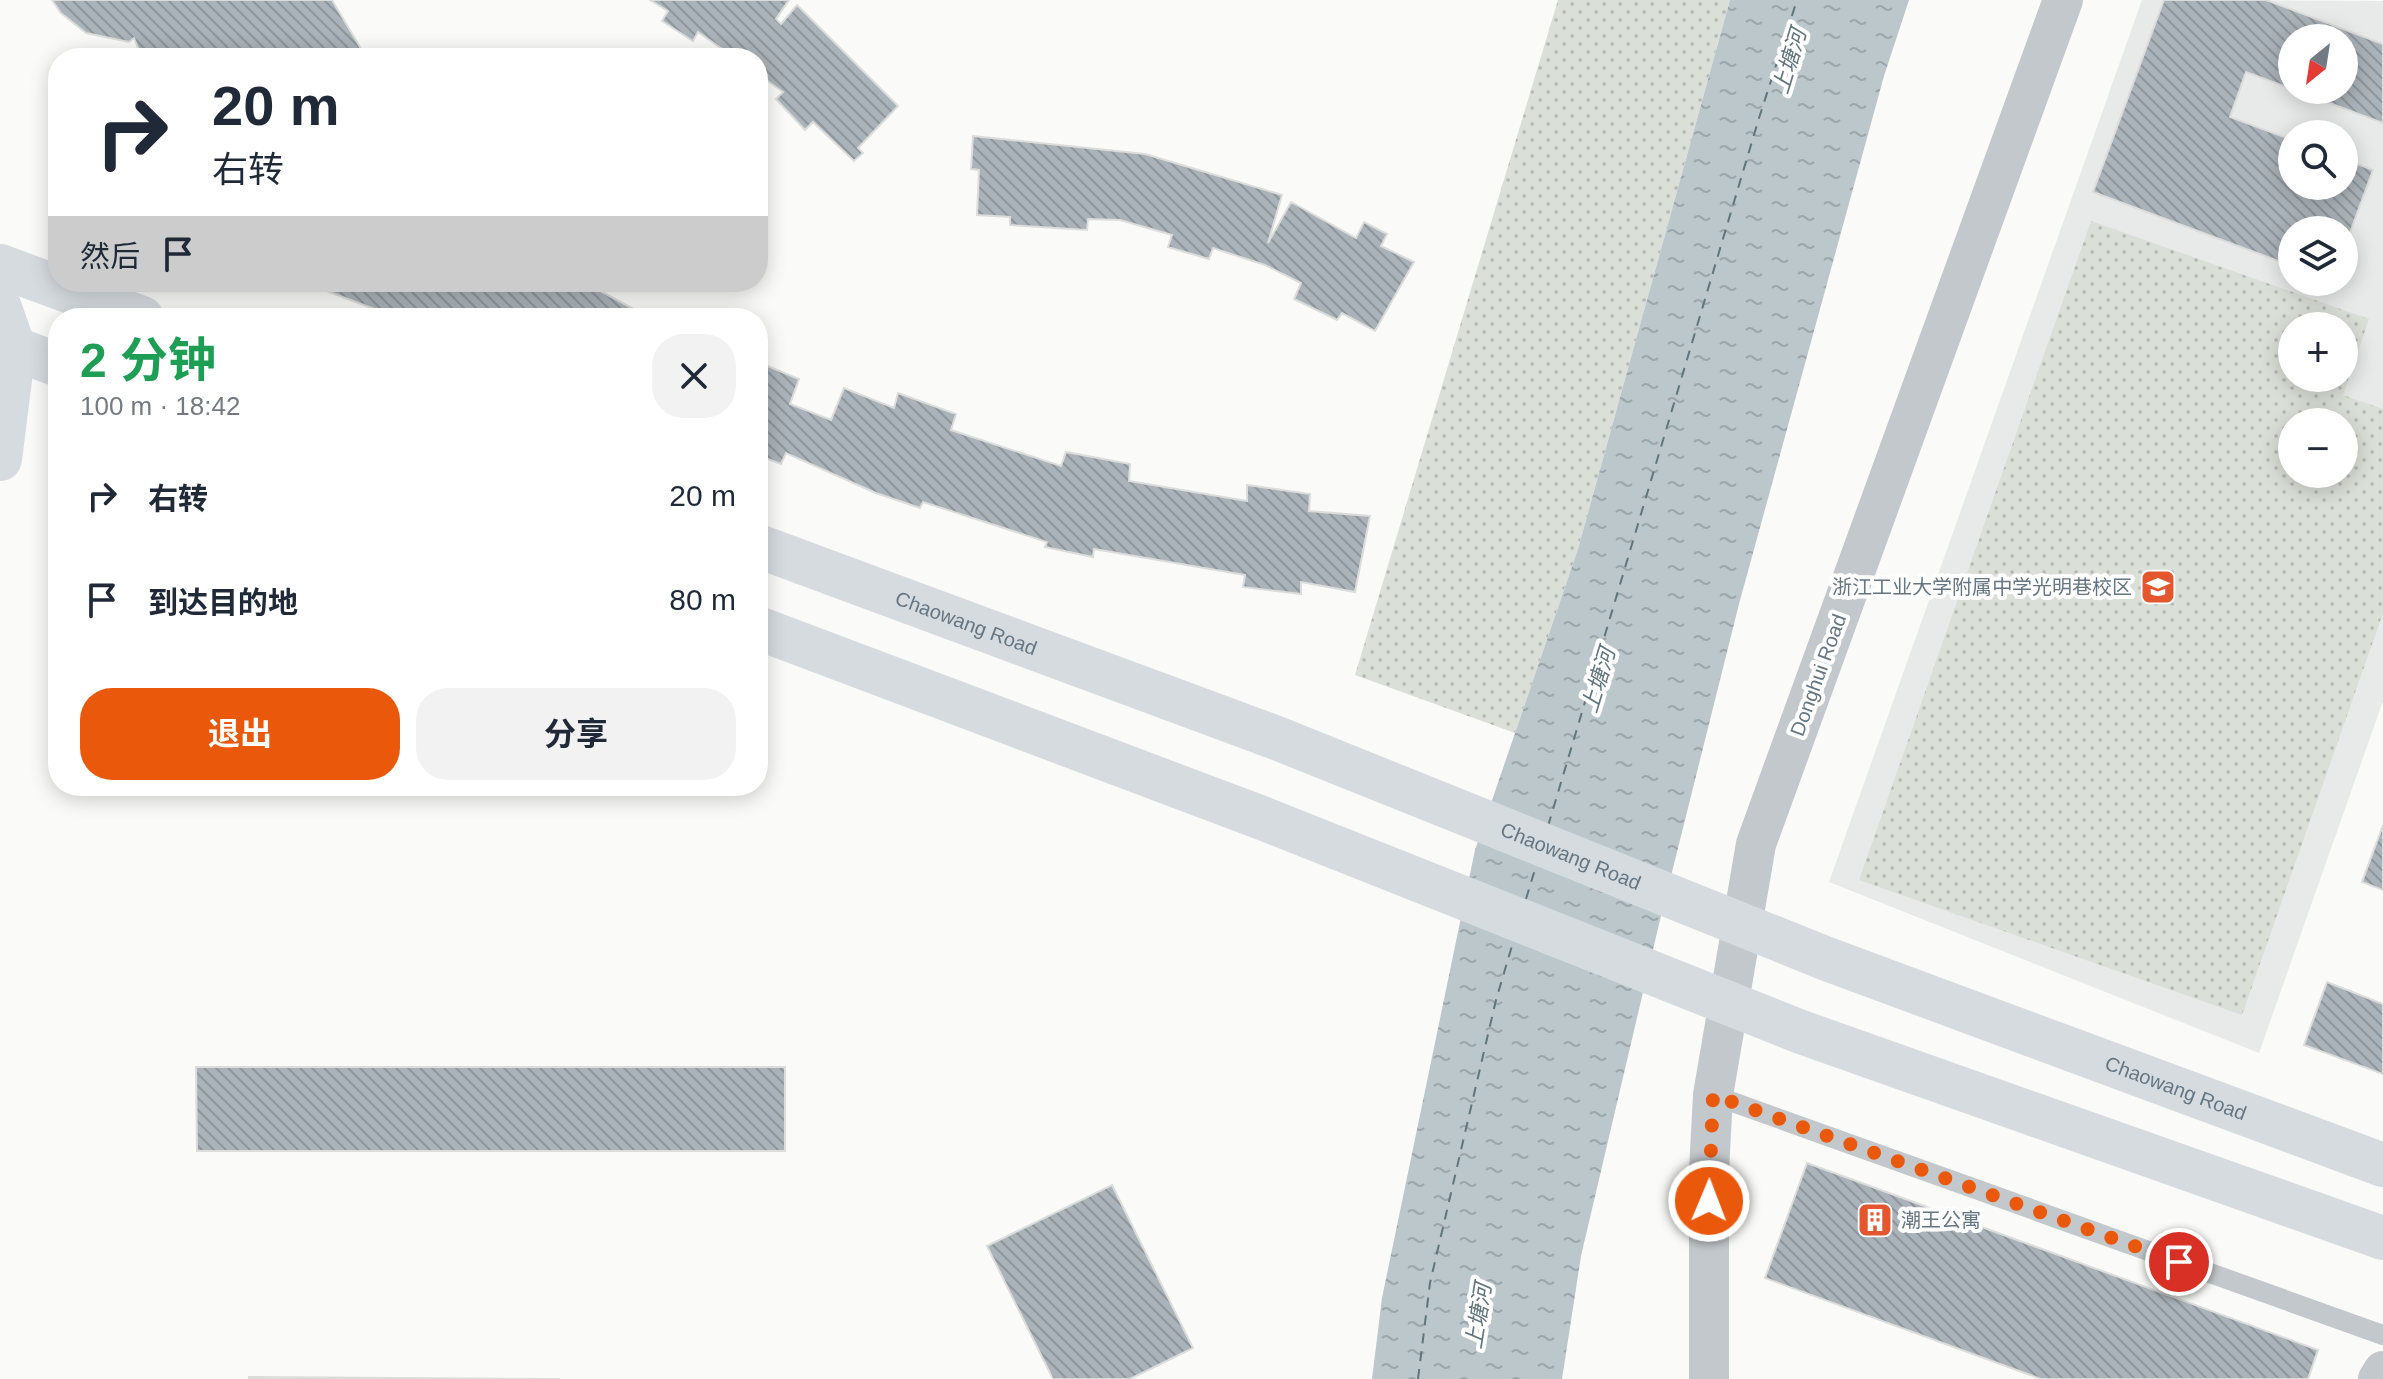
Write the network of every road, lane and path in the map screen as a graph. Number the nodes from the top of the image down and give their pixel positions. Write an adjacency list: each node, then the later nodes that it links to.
1 (2063, 0): 11 (street, Donghui Road)
2 (0, 266): 3 (main road)
3 (48, 284)
4 (71, 292): 5 (main road)
5 (115, 308)
6 (5, 336): 7 (main road); 8 (main road)
7 (48, 360)
8 (0, 459)
9 (768, 550): 12 (main road, Chaowang Road)
10 (768, 632): 13 (main road)
11 (1713, 1095): 14 (lane); 16 (street, Donghui Road)
12 (2383, 1165)
13 (2383, 1238)
14 (2383, 1335)
15 (2383, 1371): 17 (street)
16 (1709, 1379)
17 (2378, 1379)

